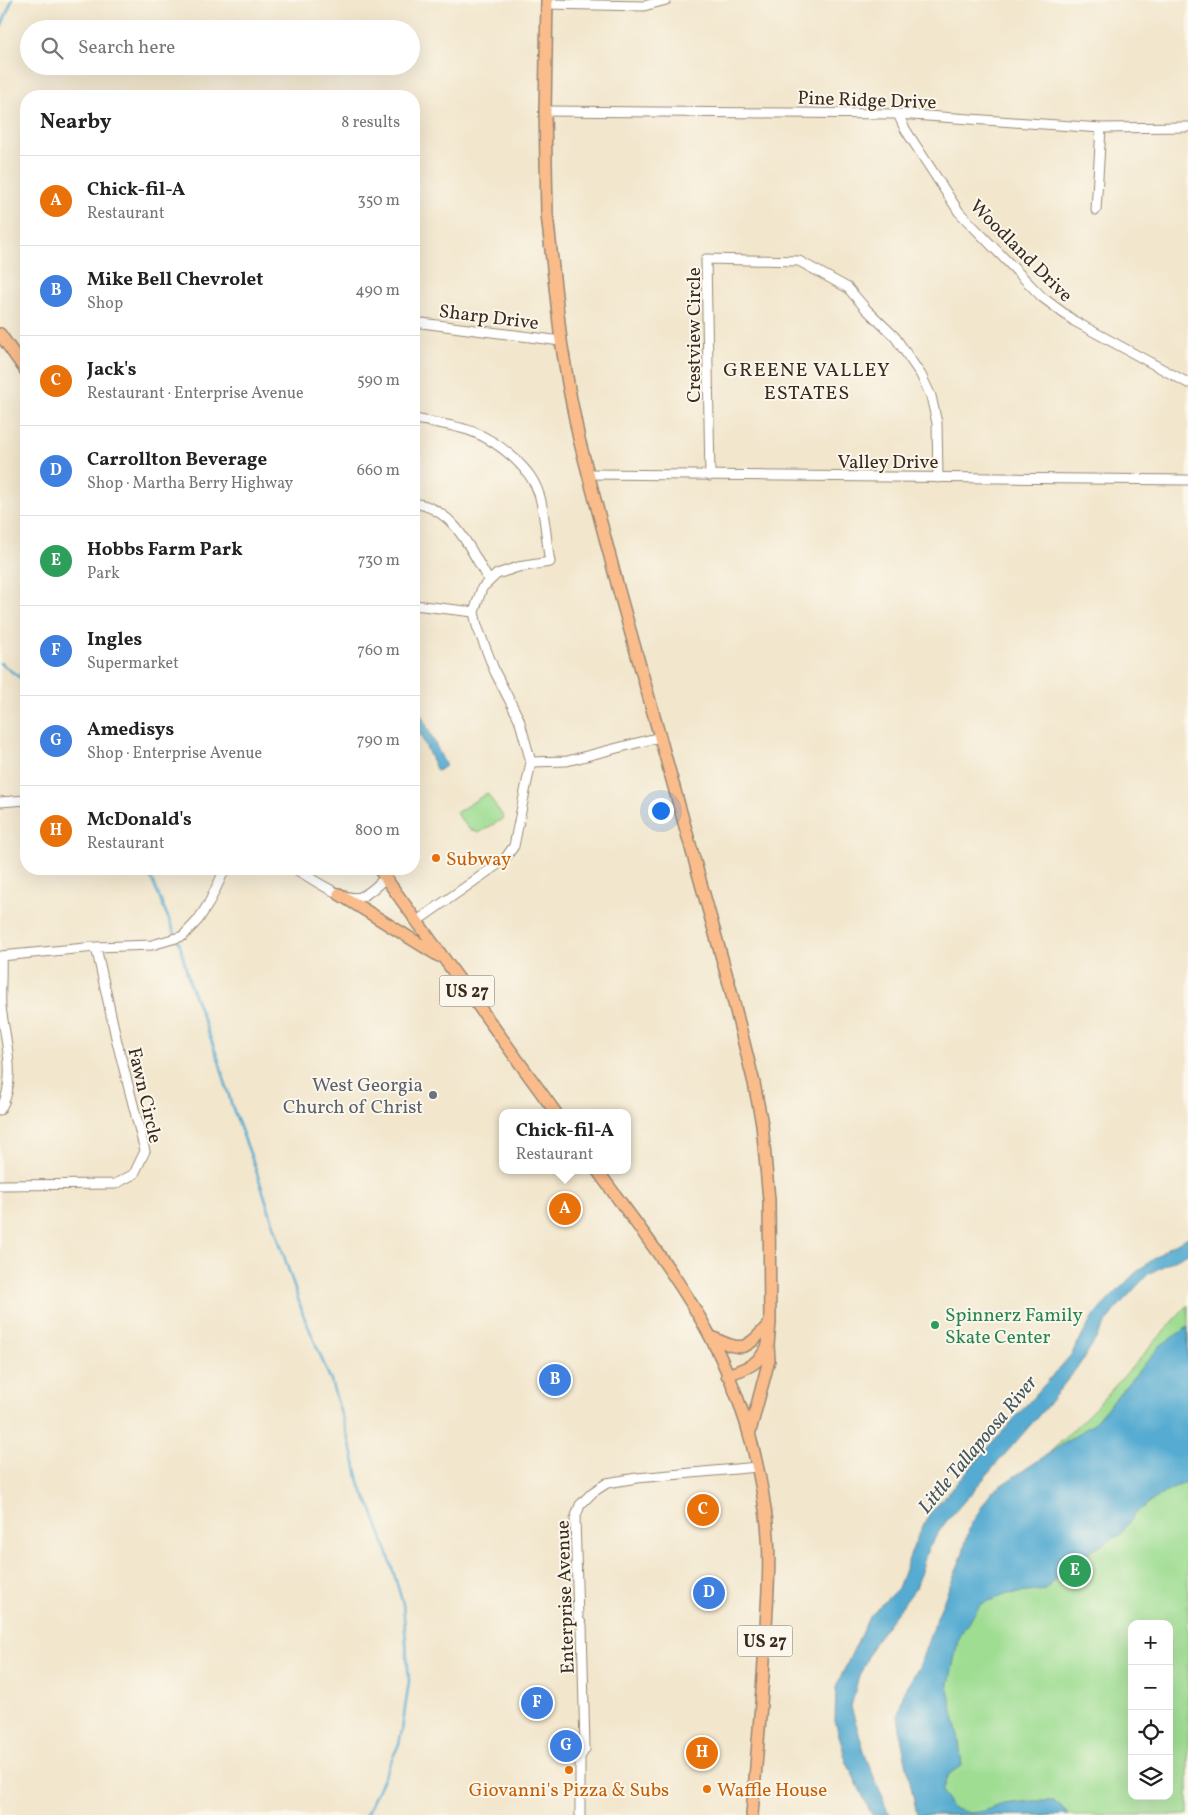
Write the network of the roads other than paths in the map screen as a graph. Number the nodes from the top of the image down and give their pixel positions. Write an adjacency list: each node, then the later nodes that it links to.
1 (666, 0): 2 (street)
2 (547, 2): 3 (main road)
3 (545, 111): 4 (street, Pine Ridge Drive); 10 (main road)
4 (898, 114): 6 (street, Pine Ridge Drive); 12 (street, Woodland Drive)
5 (1188, 127): 6 (street, Pine Ridge Drive)
6 (1101, 128): 7 (street)
7 (1096, 210)
8 (420, 323): 10 (street, Sharp Drive)
9 (0, 334): 11 (main road)
10 (561, 341): 14 (main road)
11 (20, 363)
12 (1188, 383)
13 (420, 420): 19 (street)
14 (588, 474): 15 (street, Valley Drive); 22 (main road)
15 (710, 476): 16 (street, Valley Drive); 16 (street, Crestview Circle)
16 (938, 478): 17 (street, Valley Drive)
17 (1188, 480)
18 (420, 504): 19 (street)
19 (489, 581): 21 (street)
20 (420, 606): 21 (street)
21 (474, 612): 23 (street)
22 (660, 736): 23 (street); 38 (main road)
23 (531, 762): 31 (street)
24 (20, 800): 25 (street)
25 (0, 802)
26 (222, 875): 32 (street)
27 (306, 875): 30 (street)
28 (381, 875): 30 (street)
29 (383, 875): 31 (main road, US 27)
30 (339, 894): 33 (main road)
31 (417, 921): 33 (main road, US 27)
32 (96, 947): 35 (street); 37 (street, Fawn Circle)
33 (444, 959): 34 (main road, US 27)
34 (553, 1109)
35 (0, 1110)
36 (600, 1174): 39 (main road, US 27)
37 (0, 1185)
38 (770, 1322): 39 (main road); 40 (main road)
39 (710, 1336): 41 (main road, US 27)
40 (764, 1359): 41 (main road); 42 (main road)
41 (727, 1374): 42 (main road, US 27)
42 (749, 1434): 43 (main road, US 27)
43 (758, 1467): 44 (street, Enterprise Avenue); 45 (main road, US 27)
44 (580, 1815)
45 (752, 1815)

